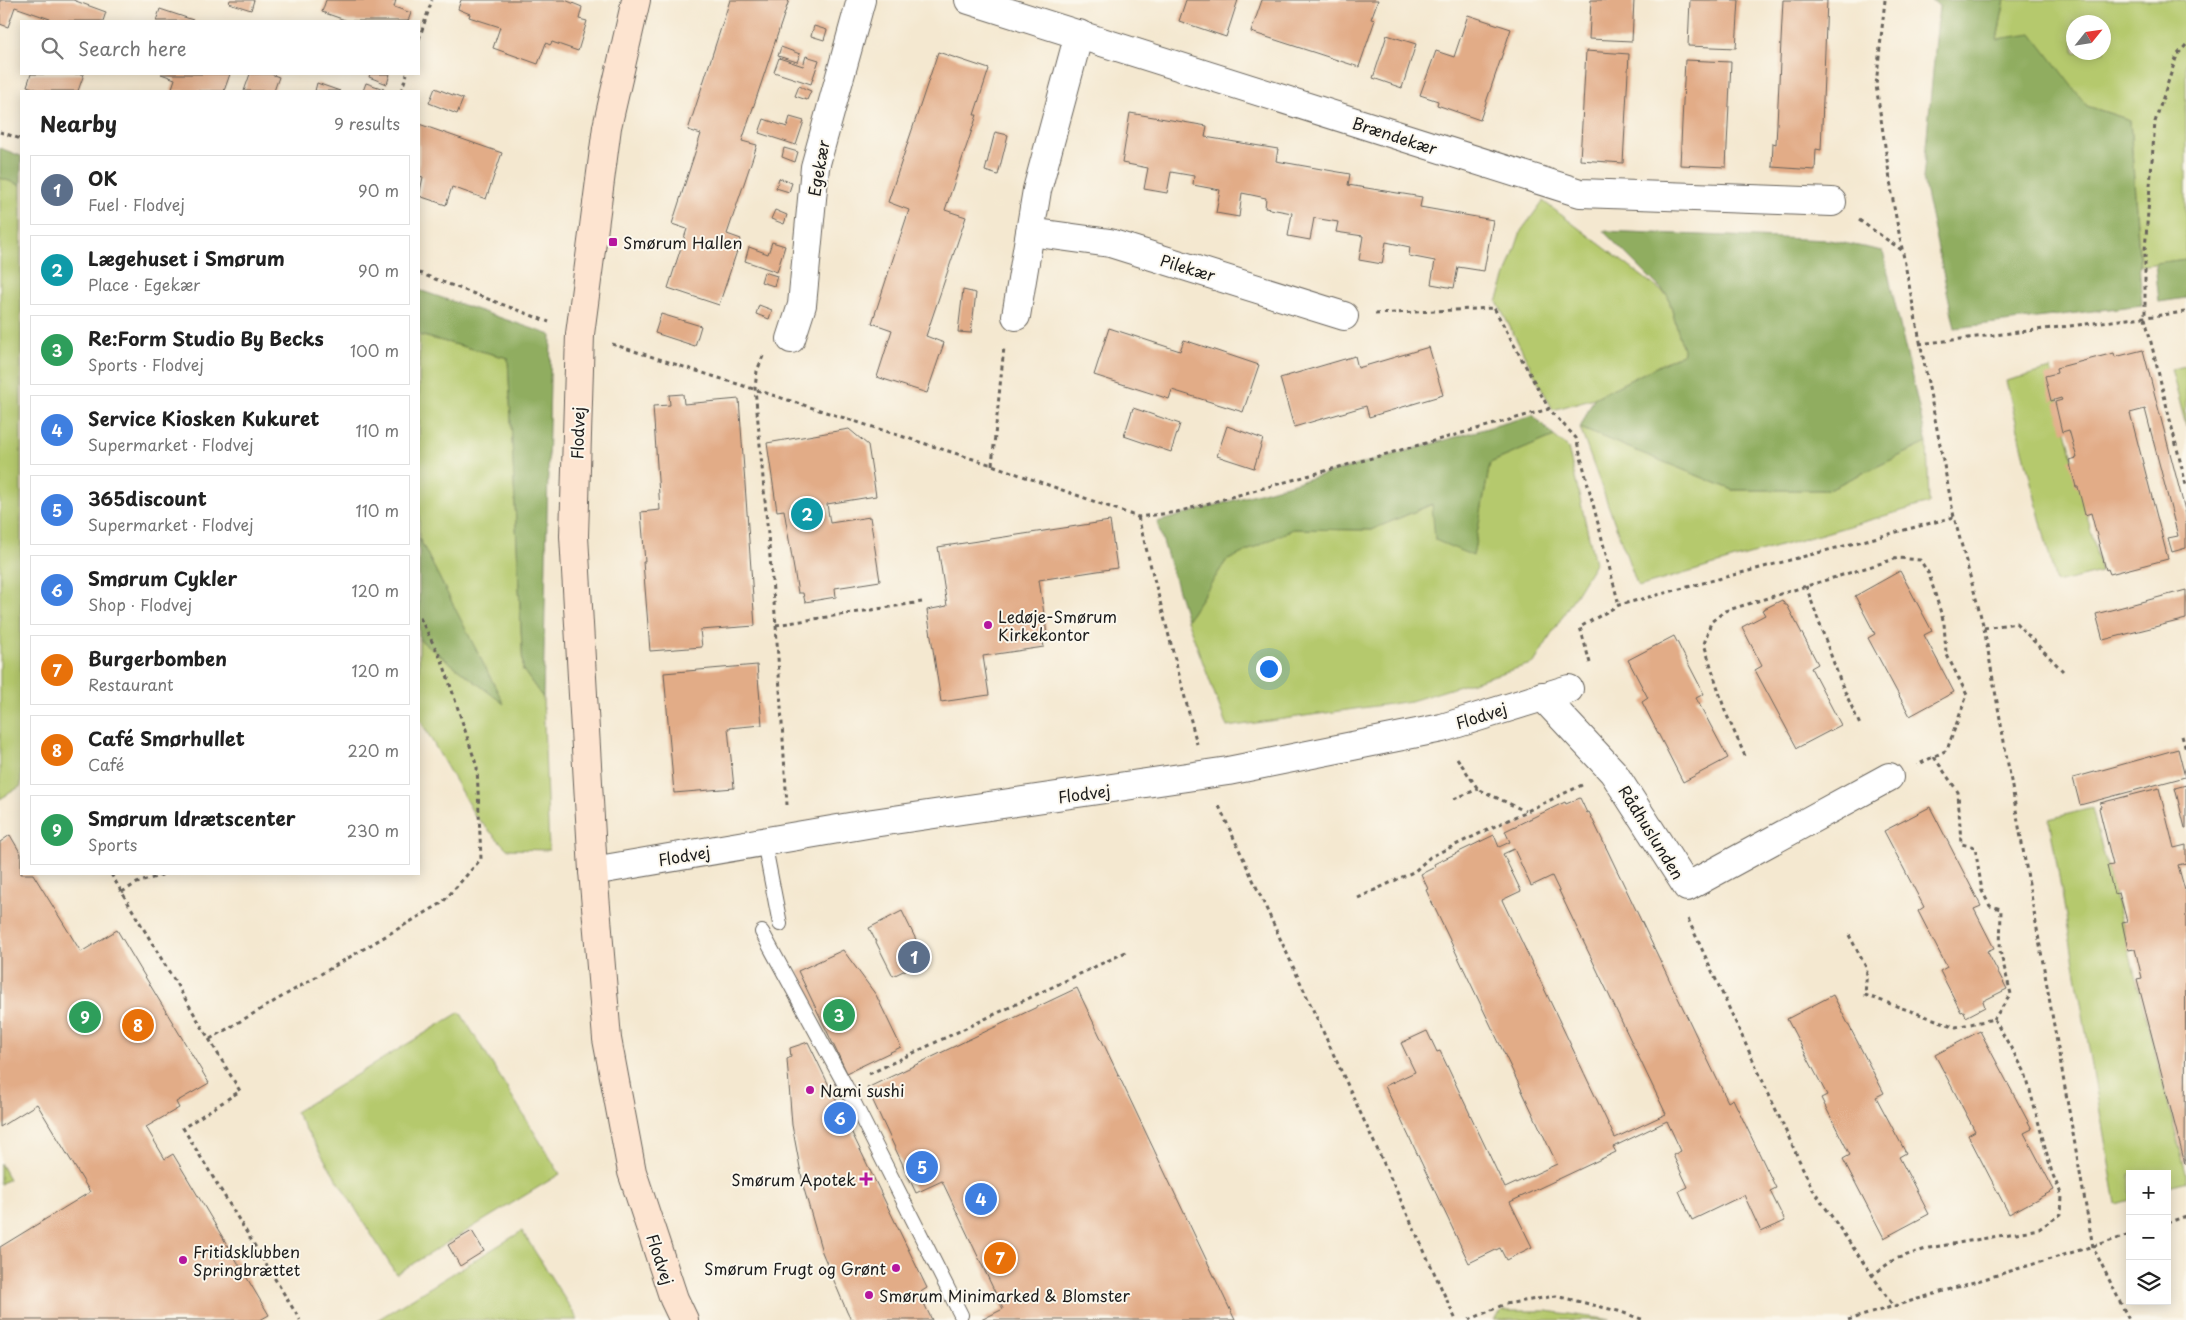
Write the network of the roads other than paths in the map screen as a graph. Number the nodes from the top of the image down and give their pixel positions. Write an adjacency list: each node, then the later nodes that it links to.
1 (636, 0): 14 (street, Flodvej)
2 (861, 0): 9 (street, Egekær)
3 (969, 0): 4 (street, Brændekær)
4 (1079, 34): 5 (street, Brændekær); 6 (street)
5 (1832, 202)
6 (1030, 232): 7 (street); 8 (street, Pilekær)
7 (1016, 316)
8 (1344, 316)
9 (791, 339)
10 (1569, 689): 11 (street, Flodvej)
11 (1542, 696): 12 (street, Rådhuslunden); 13 (street, Flodvej)
12 (1888, 777)
13 (777, 840): 14 (street, Flodvej); 15 (lane)
14 (593, 871): 18 (street, Flodvej)
15 (780, 924)
16 (762, 932): 17 (lane)
17 (961, 1315)
18 (684, 1320)

